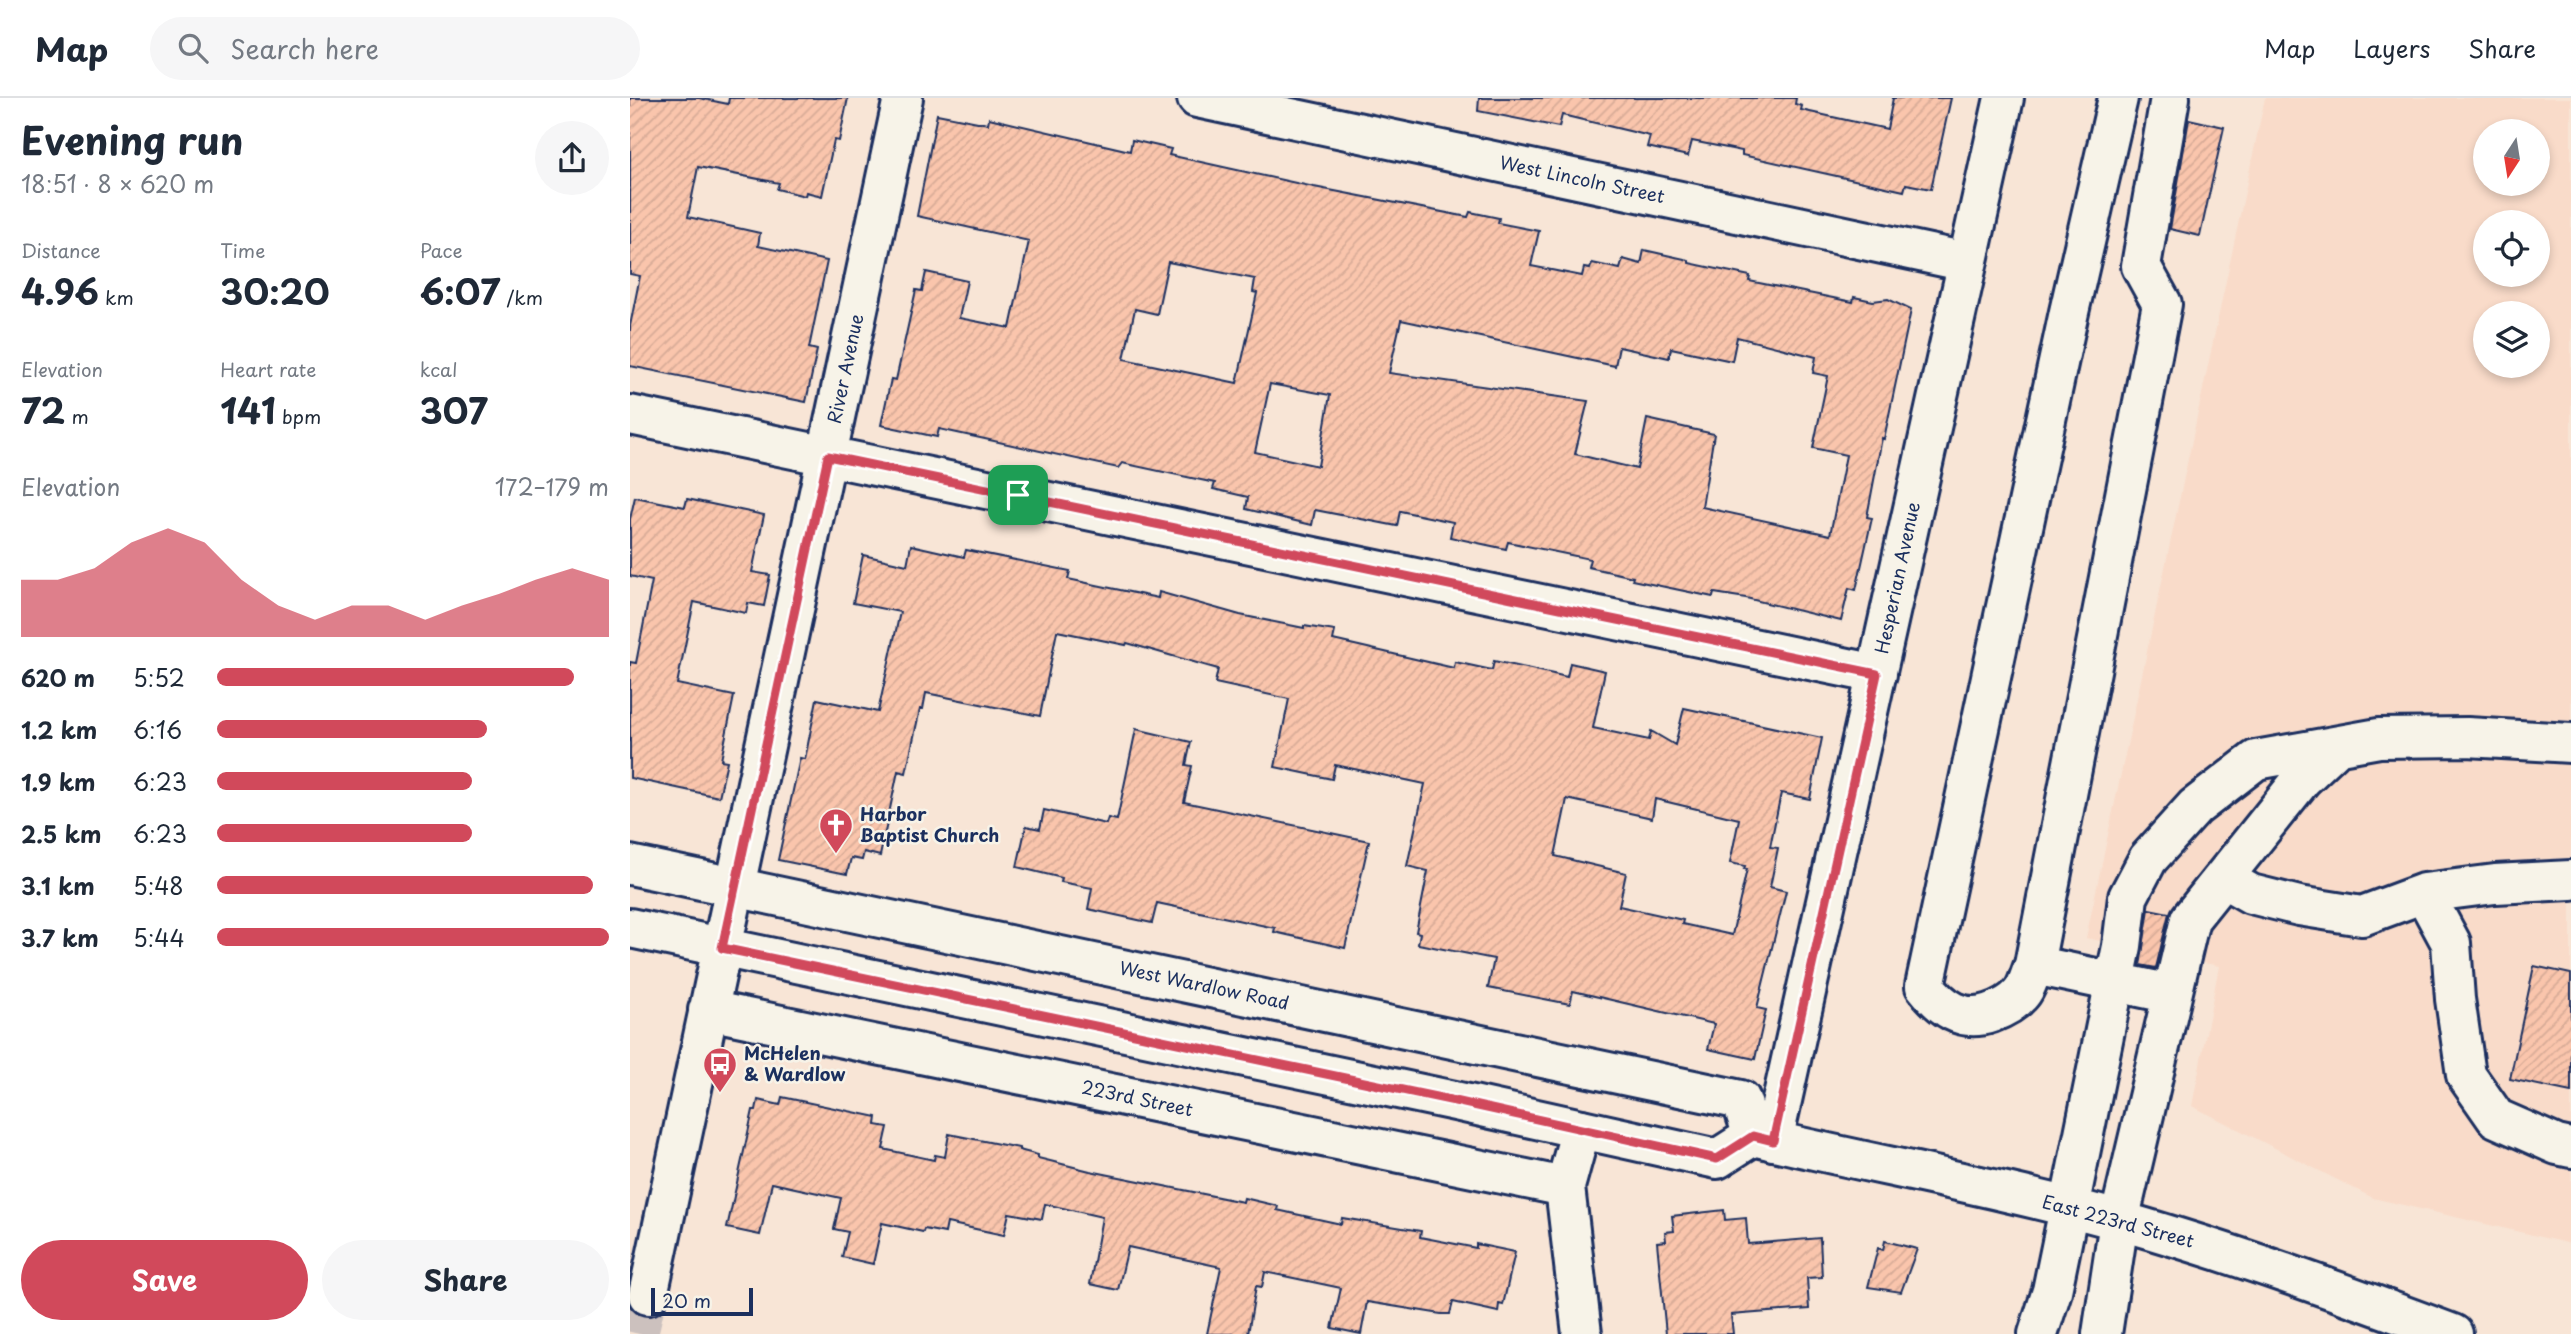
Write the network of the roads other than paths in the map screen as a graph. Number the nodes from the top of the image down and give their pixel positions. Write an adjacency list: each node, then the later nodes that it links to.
1 (903, 98): 8 (main road, River Avenue)
2 (1197, 98): 6 (main road, West Lincoln Street)
3 (2004, 98): 6 (main road, Hesperian Avenue)
4 (2118, 98): 19 (main road)
5 (2170, 98): 19 (main road)
6 (1968, 262): 9 (main road, Hesperian Avenue)
7 (630, 415): 8 (main road)
8 (828, 456): 9 (main road); 15 (main road, River Avenue)
9 (1877, 674): 24 (main road, Hesperian Avenue)
10 (2571, 743): 11 (main road)
11 (2336, 747): 13 (main road); 20 (main road)
12 (630, 865): 15 (main road, West Wardlow Road)
13 (2223, 878): 16 (main road); 21 (main road)
14 (2571, 880): 16 (main road)
15 (736, 887): 18 (main road, River Avenue); 24 (main road, West Wardlow Road)
16 (2424, 893): 25 (main road)
17 (630, 929): 18 (main road)
18 (722, 948): 22 (main road, River Avenue); 23 (main road)
19 (2035, 965): 20 (main road)
20 (2115, 982): 21 (main road); 27 (main road)
21 (2172, 994): 28 (main road)
22 (708, 1010): 26 (main road, 223rd Street); 29 (main road, River Avenue)
23 (1581, 1129): 24 (main road); 26 (main road)
24 (1763, 1138): 27 (main road, East 223rd Street)
25 (2571, 1148)
26 (1565, 1187): 30 (main road)
27 (2069, 1208): 28 (main road, East 223rd Street); 31 (main road)
28 (2119, 1221): 32 (main road); 33 (main road, East 223rd Street)
29 (648, 1295)
30 (1582, 1334)
31 (2038, 1334)
32 (2102, 1334)
33 (2453, 1334)

